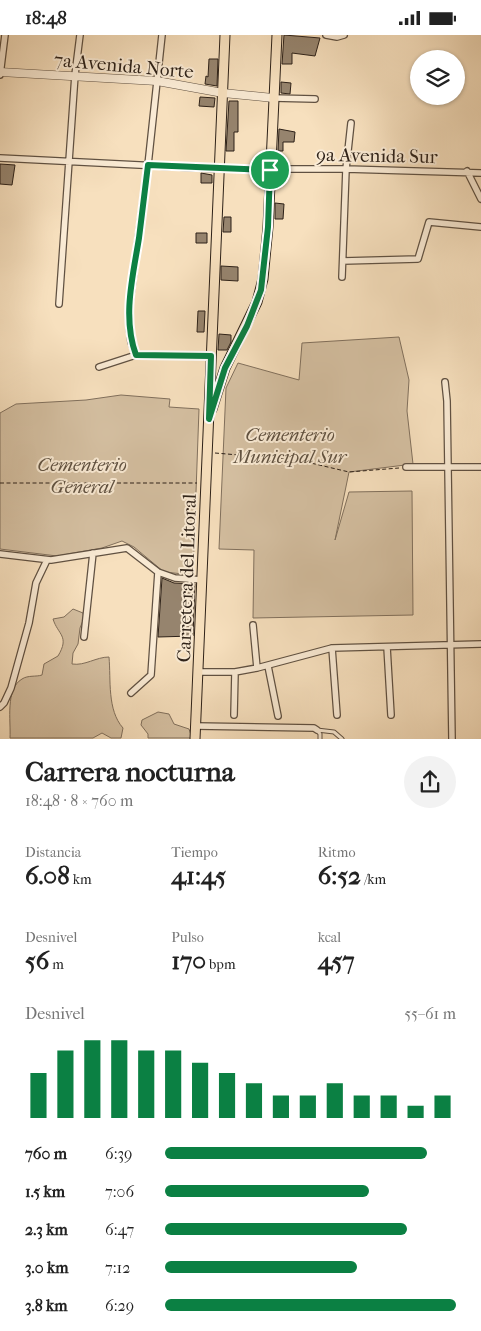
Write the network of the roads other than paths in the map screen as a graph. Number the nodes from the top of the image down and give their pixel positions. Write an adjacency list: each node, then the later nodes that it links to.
1 (5, 35): 8 (street)
2 (80, 35): 9 (street)
3 (162, 35): 10 (street)
4 (226, 35): 11 (main road)
5 (277, 35): 12 (main road)
6 (326, 35): 7 (street)
7 (343, 35)
8 (0, 73): 9 (street, 7a Avenida Norte)
9 (75, 75): 10 (street, 7a Avenida Norte); 16 (street)
10 (157, 81): 11 (street, 7a Avenida Norte); 17 (street)
11 (223, 93): 12 (street, 7a Avenida Norte); 18 (main road)
12 (273, 98): 13 (street); 20 (main road)
13 (315, 99)
14 (350, 123): 19 (street)
15 (0, 158): 16 (street, 9a Avenida Sur)
16 (70, 161): 17 (street, 9a Avenida Sur); 27 (street)
17 (148, 165): 18 (street, 9a Avenida Sur); 28 (street)
18 (219, 169): 20 (street, 9a Avenida Sur); 29 (main road)
19 (346, 169): 20 (street, 9a Avenida Sur); 21 (street, 9a Avenida Sur); 25 (street)
20 (270, 170): 31 (main road)
21 (467, 171): 22 (street, 9a Avenida Sur); 23 (street)
22 (478, 172)
23 (481, 199)
24 (481, 227): 25 (street)
25 (343, 261): 26 (street)
26 (342, 277)
27 (60, 304)
28 (136, 355): 29 (street); 30 (street)
29 (211, 358): 31 (main road); 33 (main road)
30 (99, 367)
31 (225, 368): 33 (main road)
32 (445, 382): 35 (street)
33 (209, 419): 41 (main road, Carretera del Litoral)
34 (406, 467): 35 (street)
35 (447, 467): 36 (street); 45 (street)
36 (481, 467)
37 (93, 553): 39 (street); 40 (street); 43 (street)
38 (0, 554): 39 (street)
39 (47, 560): 53 (street)
40 (158, 572): 41 (street); 52 (street)
41 (203, 580): 50 (main road, Carretera del Litoral)
42 (252, 625): 49 (street)
43 (84, 637)
44 (481, 644): 45 (street)
45 (450, 646): 46 (street); 63 (street)
46 (388, 647): 47 (street); 56 (street)
47 (332, 648): 48 (street); 55 (street)
48 (268, 665): 49 (street); 57 (street)
49 (257, 669): 51 (street)
50 (198, 672): 51 (street); 58 (main road, Carretera del Litoral)
51 (235, 672): 54 (street)
52 (131, 693)
53 (0, 707)
54 (234, 715)
55 (338, 715)
56 (391, 715)
57 (278, 716)
58 (196, 726): 59 (street); 60 (main road, Carretera del Litoral)
59 (318, 730): 61 (lane); 62 (lane)
60 (196, 739)
61 (320, 739)
62 (342, 739)
63 (452, 739)

